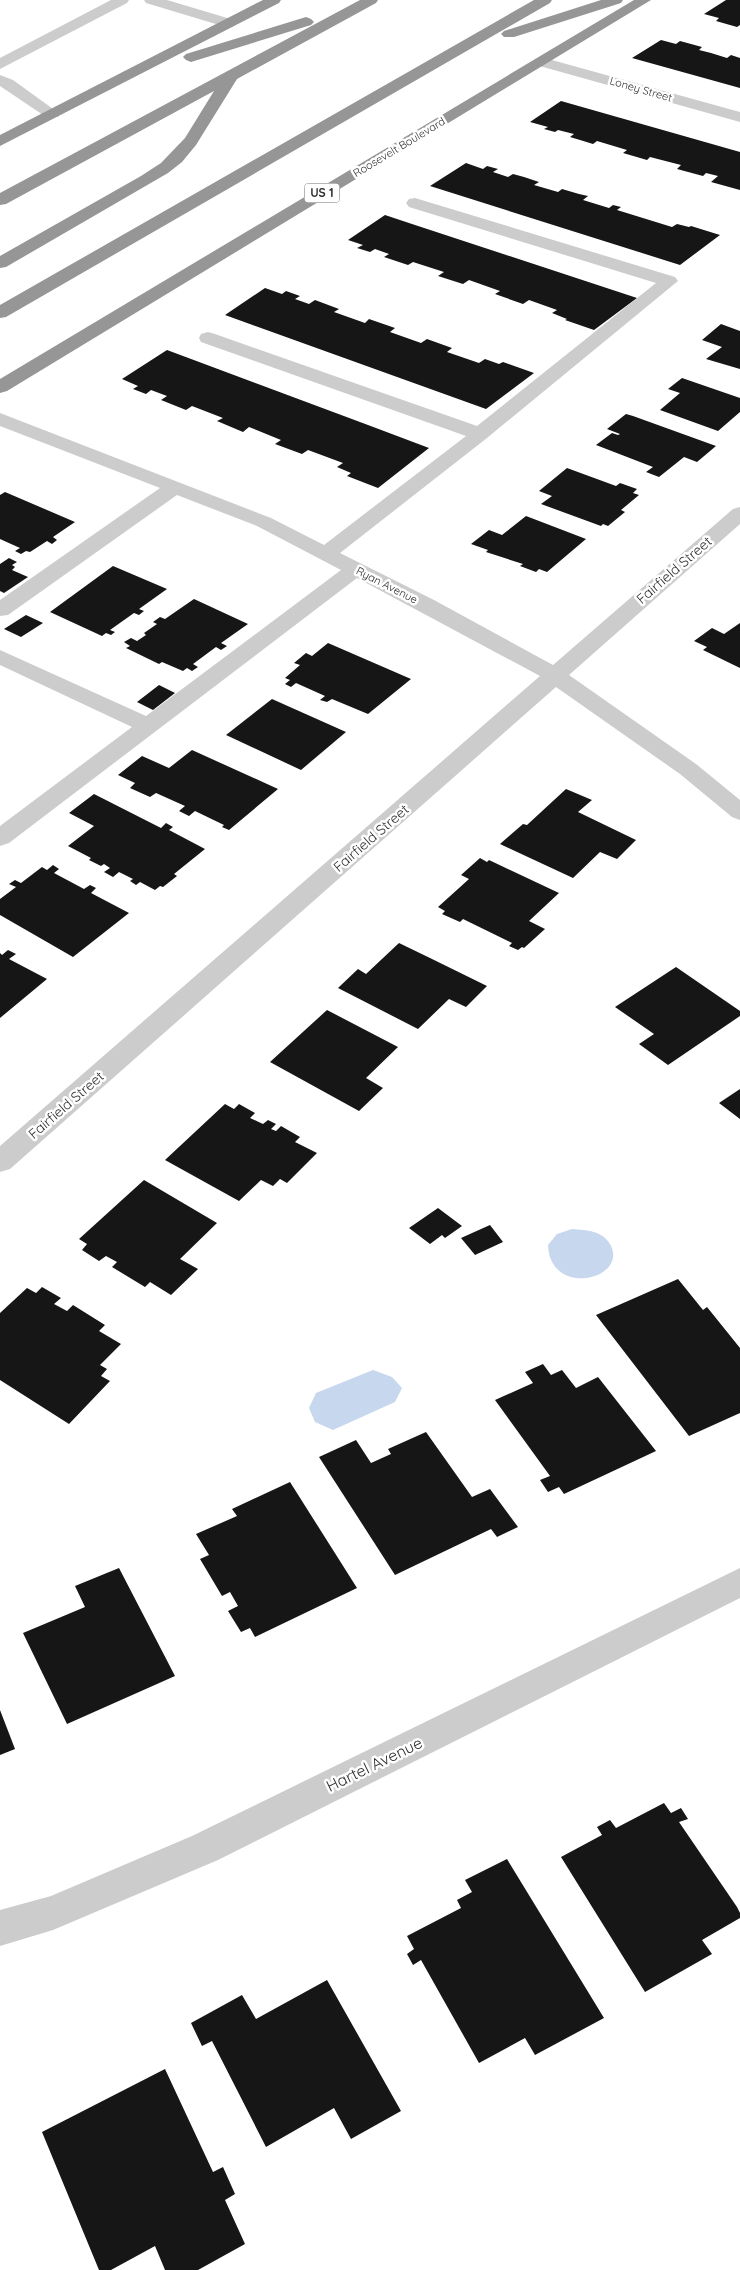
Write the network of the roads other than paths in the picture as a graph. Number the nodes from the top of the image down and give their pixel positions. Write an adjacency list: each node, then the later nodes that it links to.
1 (122, 0): 11 (street)
2 (151, 0): 8 (street)
3 (274, 0): 8 (highway)
4 (545, 0): 9 (highway)
5 (616, 0): 9 (highway)
6 (644, 0): 10 (highway, Roosevelt Boulevard / US 1)
7 (365, 3): 12 (highway); 13 (highway)
8 (229, 23): 12 (highway)
9 (457, 50): 21 (highway)
10 (541, 62): 16 (street, Loney Street); 23 (highway, Roosevelt Boulevard / US 1)
11 (0, 64)
12 (126, 76): 15 (highway)
13 (231, 76): 18 (highway); 20 (highway)
14 (4, 81): 15 (street)
15 (52, 114): 17 (highway)
16 (740, 117)
17 (0, 141)
18 (0, 200)
19 (415, 203): 25 (street)
20 (0, 262)
21 (0, 313)
22 (208, 338): 25 (street)
23 (0, 387)
24 (0, 419): 26 (street, Ryan Avenue)
25 (480, 434): 28 (street)
26 (175, 487): 28 (street, Ryan Avenue); 30 (street)
27 (740, 513): 32 (street, Fairfield Street)
28 (325, 554): 29 (street, Ryan Avenue)
29 (355, 569): 32 (street, Ryan Avenue); 33 (street)
30 (0, 610)
31 (0, 657): 33 (street)
32 (554, 675): 34 (street, Ryan Avenue); 36 (street, Fairfield Street)
33 (148, 726): 35 (street)
34 (740, 812)
35 (0, 838)
36 (0, 1162)
37 (740, 1582): 38 (street, Hartel Avenue)
38 (0, 1928)

